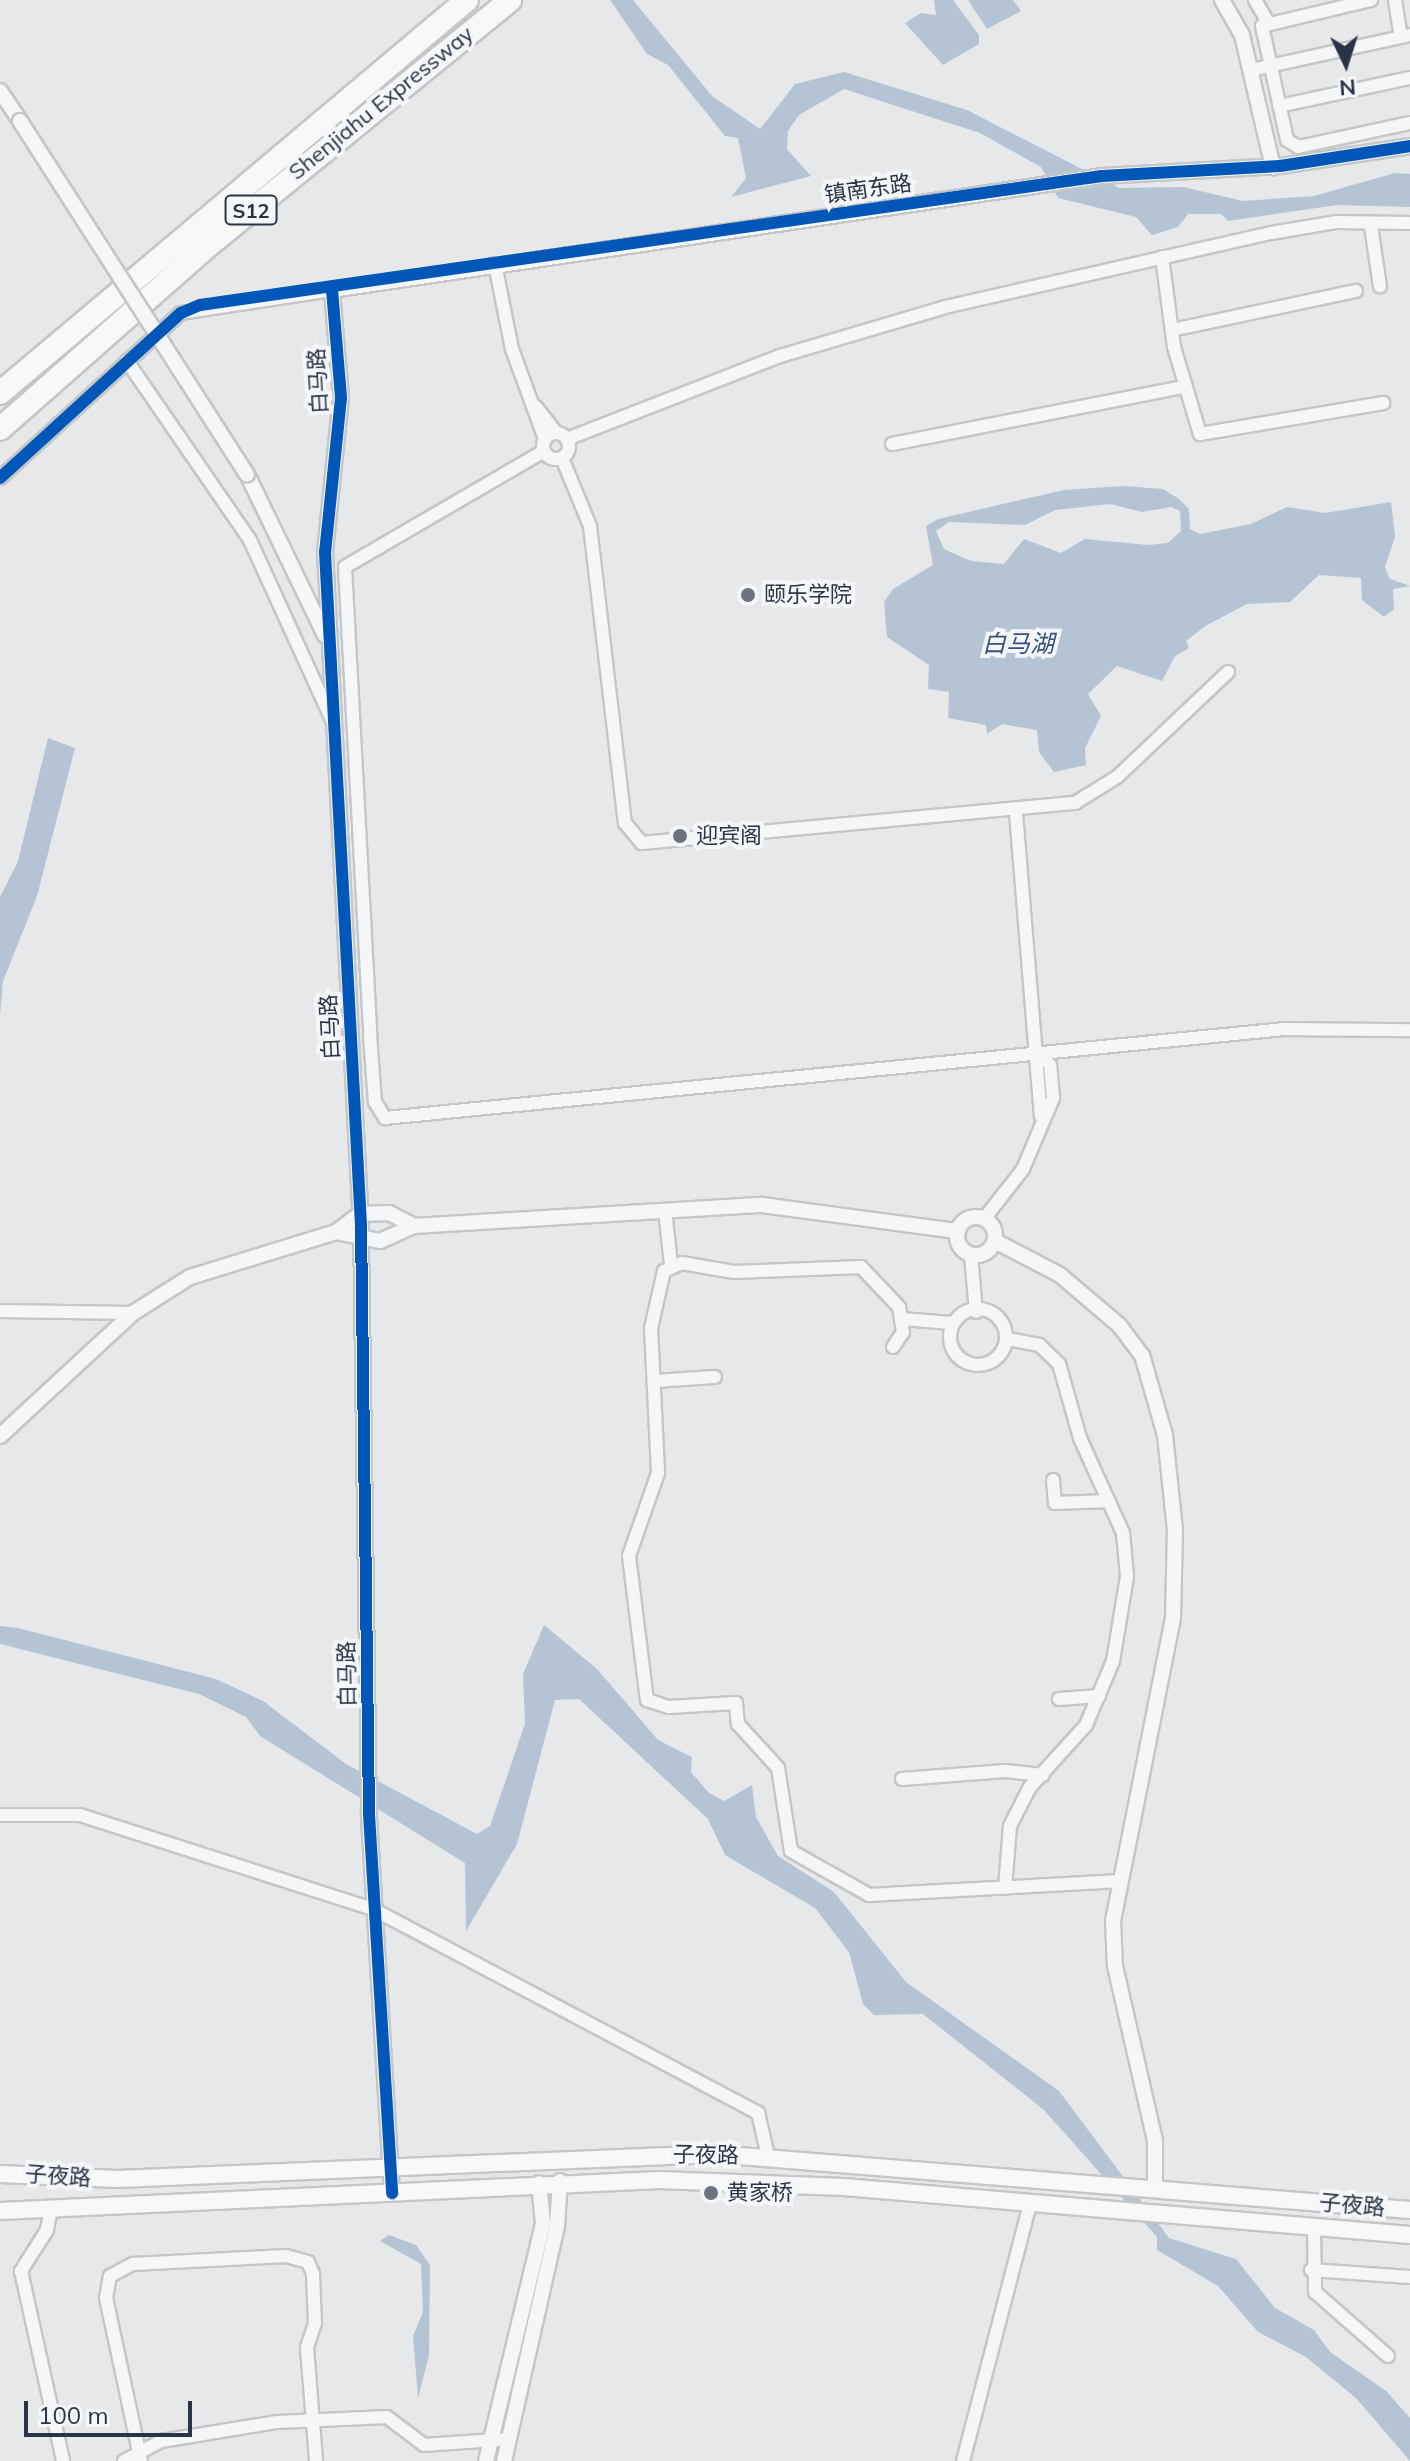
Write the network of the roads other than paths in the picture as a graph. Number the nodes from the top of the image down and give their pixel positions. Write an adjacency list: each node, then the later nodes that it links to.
1 (467, 0): 27 (highway, Shenjiahu Expressway / S12)
2 (510, 0): 29 (highway, Shenjiahu Expressway / S12)
3 (1222, 0): 10 (street)
4 (1255, 0): 7 (street)
5 (1371, 0): 7 (street)
6 (1395, 0): 8 (street)
7 (1267, 21): 9 (street)
8 (1406, 36): 9 (street)
9 (1270, 66): 10 (street); 13 (street)
10 (1251, 70): 16 (street)
11 (1410, 78): 13 (street)
12 (0, 91): 34 (street, bridge)
13 (1279, 106): 14 (street)
14 (1410, 123)
15 (1410, 146): 16 (street, 镇南东路)
16 (1273, 167): 20 (street, 镇南东路)
17 (1410, 223): 18 (street)
18 (1371, 226): 19 (street); 21 (street)
19 (1162, 257): 24 (street); 30 (street)
20 (495, 264): 22 (street, 镇南东路); 30 (street)
21 (1380, 286)
22 (332, 290): 25 (street); 34 (street, 白马路)
23 (1356, 291): 24 (street)
24 (1172, 330): 26 (street)
25 (127, 361): 33 (street); 36 (street)
26 (1183, 387): 28 (street); 31 (street)
27 (0, 393)
28 (1383, 403)
29 (0, 429)
30 (553, 440): 32 (street); 32 (street); 39 (street)
31 (892, 444)
32 (562, 458): 37 (street)
33 (0, 478)
34 (329, 646): 36 (street, 白马路)
35 (1228, 672): 37 (street)
36 (333, 722): 44 (street, 白马路)
37 (1016, 813): 39 (street)
38 (1410, 1030): 39 (street)
39 (1040, 1054): 40 (street); 41 (street)
40 (1052, 1084): 41 (street); 42 (street)
41 (1035, 1085): 42 (street)
42 (1041, 1116): 45 (street)
43 (665, 1210): 46 (street); 47 (street); 52 (street)
44 (360, 1214): 46 (street); 48 (street); 49 (street, 白马路)
45 (984, 1219): 47 (street); 50 (street)
46 (414, 1226): 49 (street)
47 (958, 1231): 51 (street)
48 (336, 1232): 49 (street); 55 (street)
49 (362, 1240): 72 (street, 白马路)
50 (995, 1241): 51 (street); 70 (street)
51 (971, 1255): 54 (street)
52 (671, 1264): 56 (street); 61 (street)
53 (0, 1311): 55 (street)
54 (976, 1312): 57 (street); 58 (street)
55 (133, 1313): 62 (street)
56 (902, 1319): 57 (street); 59 (street)
57 (952, 1323): 58 (street)
58 (1008, 1339): 64 (street)
59 (893, 1347)
60 (715, 1377): 61 (street)
61 (654, 1381): 71 (street)
62 (0, 1436)
63 (1053, 1480): 64 (street)
64 (1109, 1501): 65 (street)
65 (1099, 1696): 66 (street); 67 (street)
66 (1059, 1699)
67 (1043, 1775): 68 (street); 71 (street)
68 (902, 1779)
69 (0, 1815): 72 (street)
70 (1117, 1881): 71 (street); 79 (street)
71 (1005, 1888)
72 (373, 1909): 73 (street); 74 (street, 白马路)
73 (768, 2156): 74 (main road, 子夜路); 76 (main road, 子夜路)
74 (390, 2166): 75 (main road, 子夜路); 80 (street, 白马路)
75 (0, 2174)
76 (995, 2174): 79 (main road, 子夜路); 81 (main road)
77 (560, 2181): 78 (main road, 子夜路); 81 (main road, 子夜路); 92 (street)
78 (539, 2183): 80 (main road, 子夜路); 93 (street)
79 (1155, 2188): 84 (main road, 子夜路)
80 (392, 2193): 83 (main road, 子夜路)
81 (993, 2200): 82 (main road, 子夜路)
82 (1030, 2204): 86 (main road, 子夜路); 100 (street)
83 (51, 2209): 85 (main road, 子夜路); 95 (street)
84 (1410, 2210)
85 (0, 2211)
86 (1314, 2227): 87 (main road, 子夜路); 88 (street)
87 (1410, 2235)
88 (1311, 2270): 89 (street); 90 (street)
89 (1410, 2277)
90 (1388, 2356)
91 (312, 2423): 93 (street); 94 (street); 94 (street); 97 (street)
92 (509, 2439): 93 (street); 99 (street)
93 (491, 2440): 98 (street)
94 (139, 2456): 96 (street)
95 (63, 2461)
96 (124, 2461)
97 (316, 2461)
98 (486, 2461)
99 (504, 2461)
100 (963, 2461)

